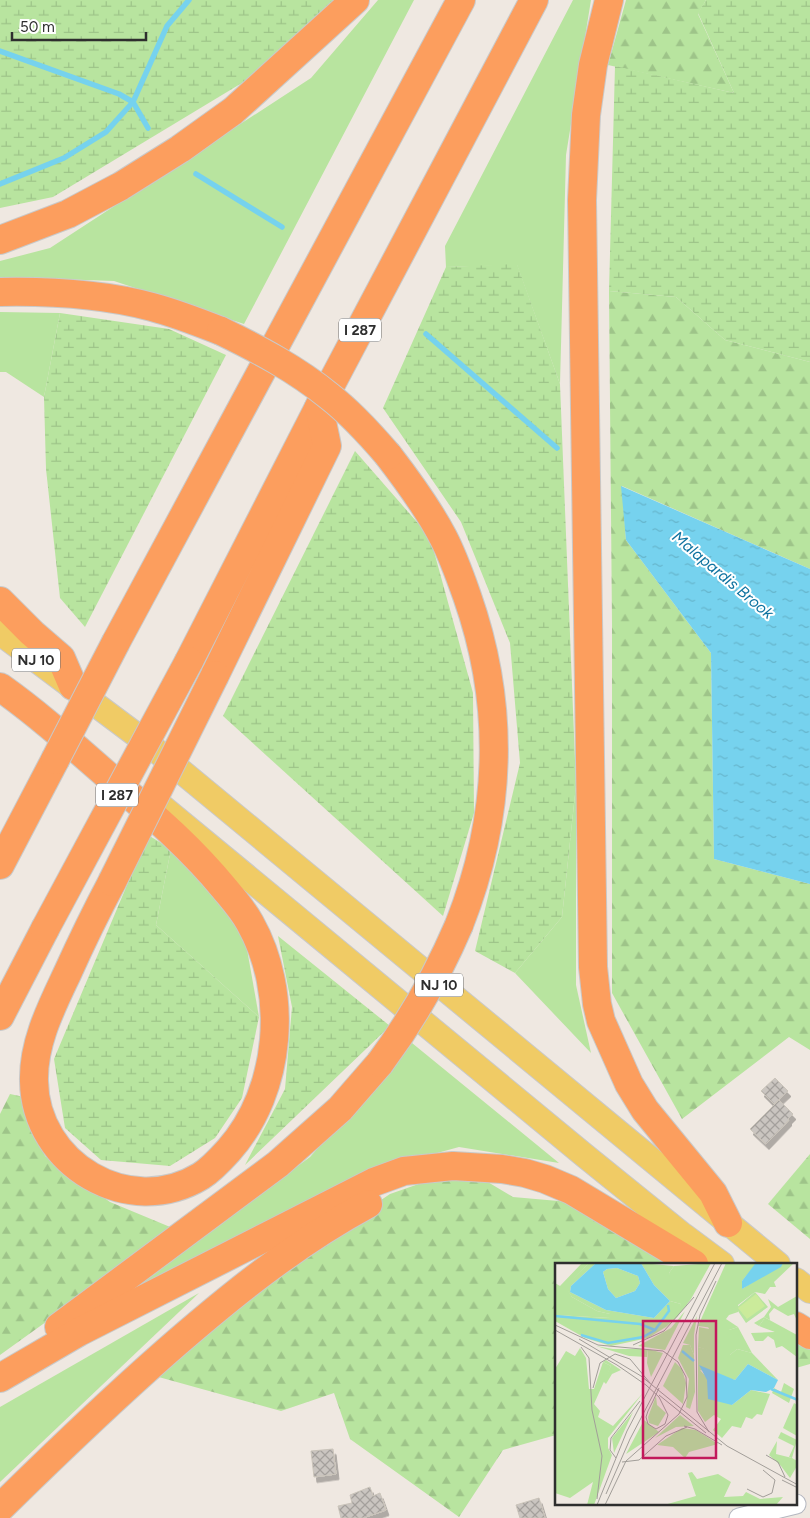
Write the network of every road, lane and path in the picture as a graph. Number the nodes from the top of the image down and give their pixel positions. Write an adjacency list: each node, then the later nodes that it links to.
1 (355, 0): 5 (highway)
2 (461, 0): 13 (highway, bridge)
3 (534, 0): 7 (highway, I 287)
4 (609, 0): 18 (highway)
5 (0, 240)
6 (0, 292): 28 (highway, bridge)
7 (319, 407): 12 (highway, bridge); 16 (highway, I 287, bridge)
8 (0, 601): 10 (highway)
9 (0, 633): 10 (main road, NJ 10)
10 (73, 686): 18 (main road, NJ 10)
11 (0, 687): 12 (highway, NJ 10)
12 (31, 709): 20 (main road, NJ 10)
13 (55, 760): 14 (highway); 15 (highway)
14 (0, 826)
15 (0, 864)
16 (0, 1016)
17 (482, 1167): 19 (highway); 29 (highway); 31 (highway)
18 (728, 1223): 21 (main road, NJ 10)
19 (692, 1263)
20 (721, 1263)
21 (777, 1263)
22 (798, 1282): 23 (main road)
23 (810, 1291)
24 (798, 1319): 26 (main road)
25 (798, 1327): 27 (highway)
26 (810, 1328)
27 (810, 1335)
28 (0, 1372)
29 (0, 1378)
30 (788, 1506): 32 (street)
31 (0, 1508)
32 (740, 1518)

